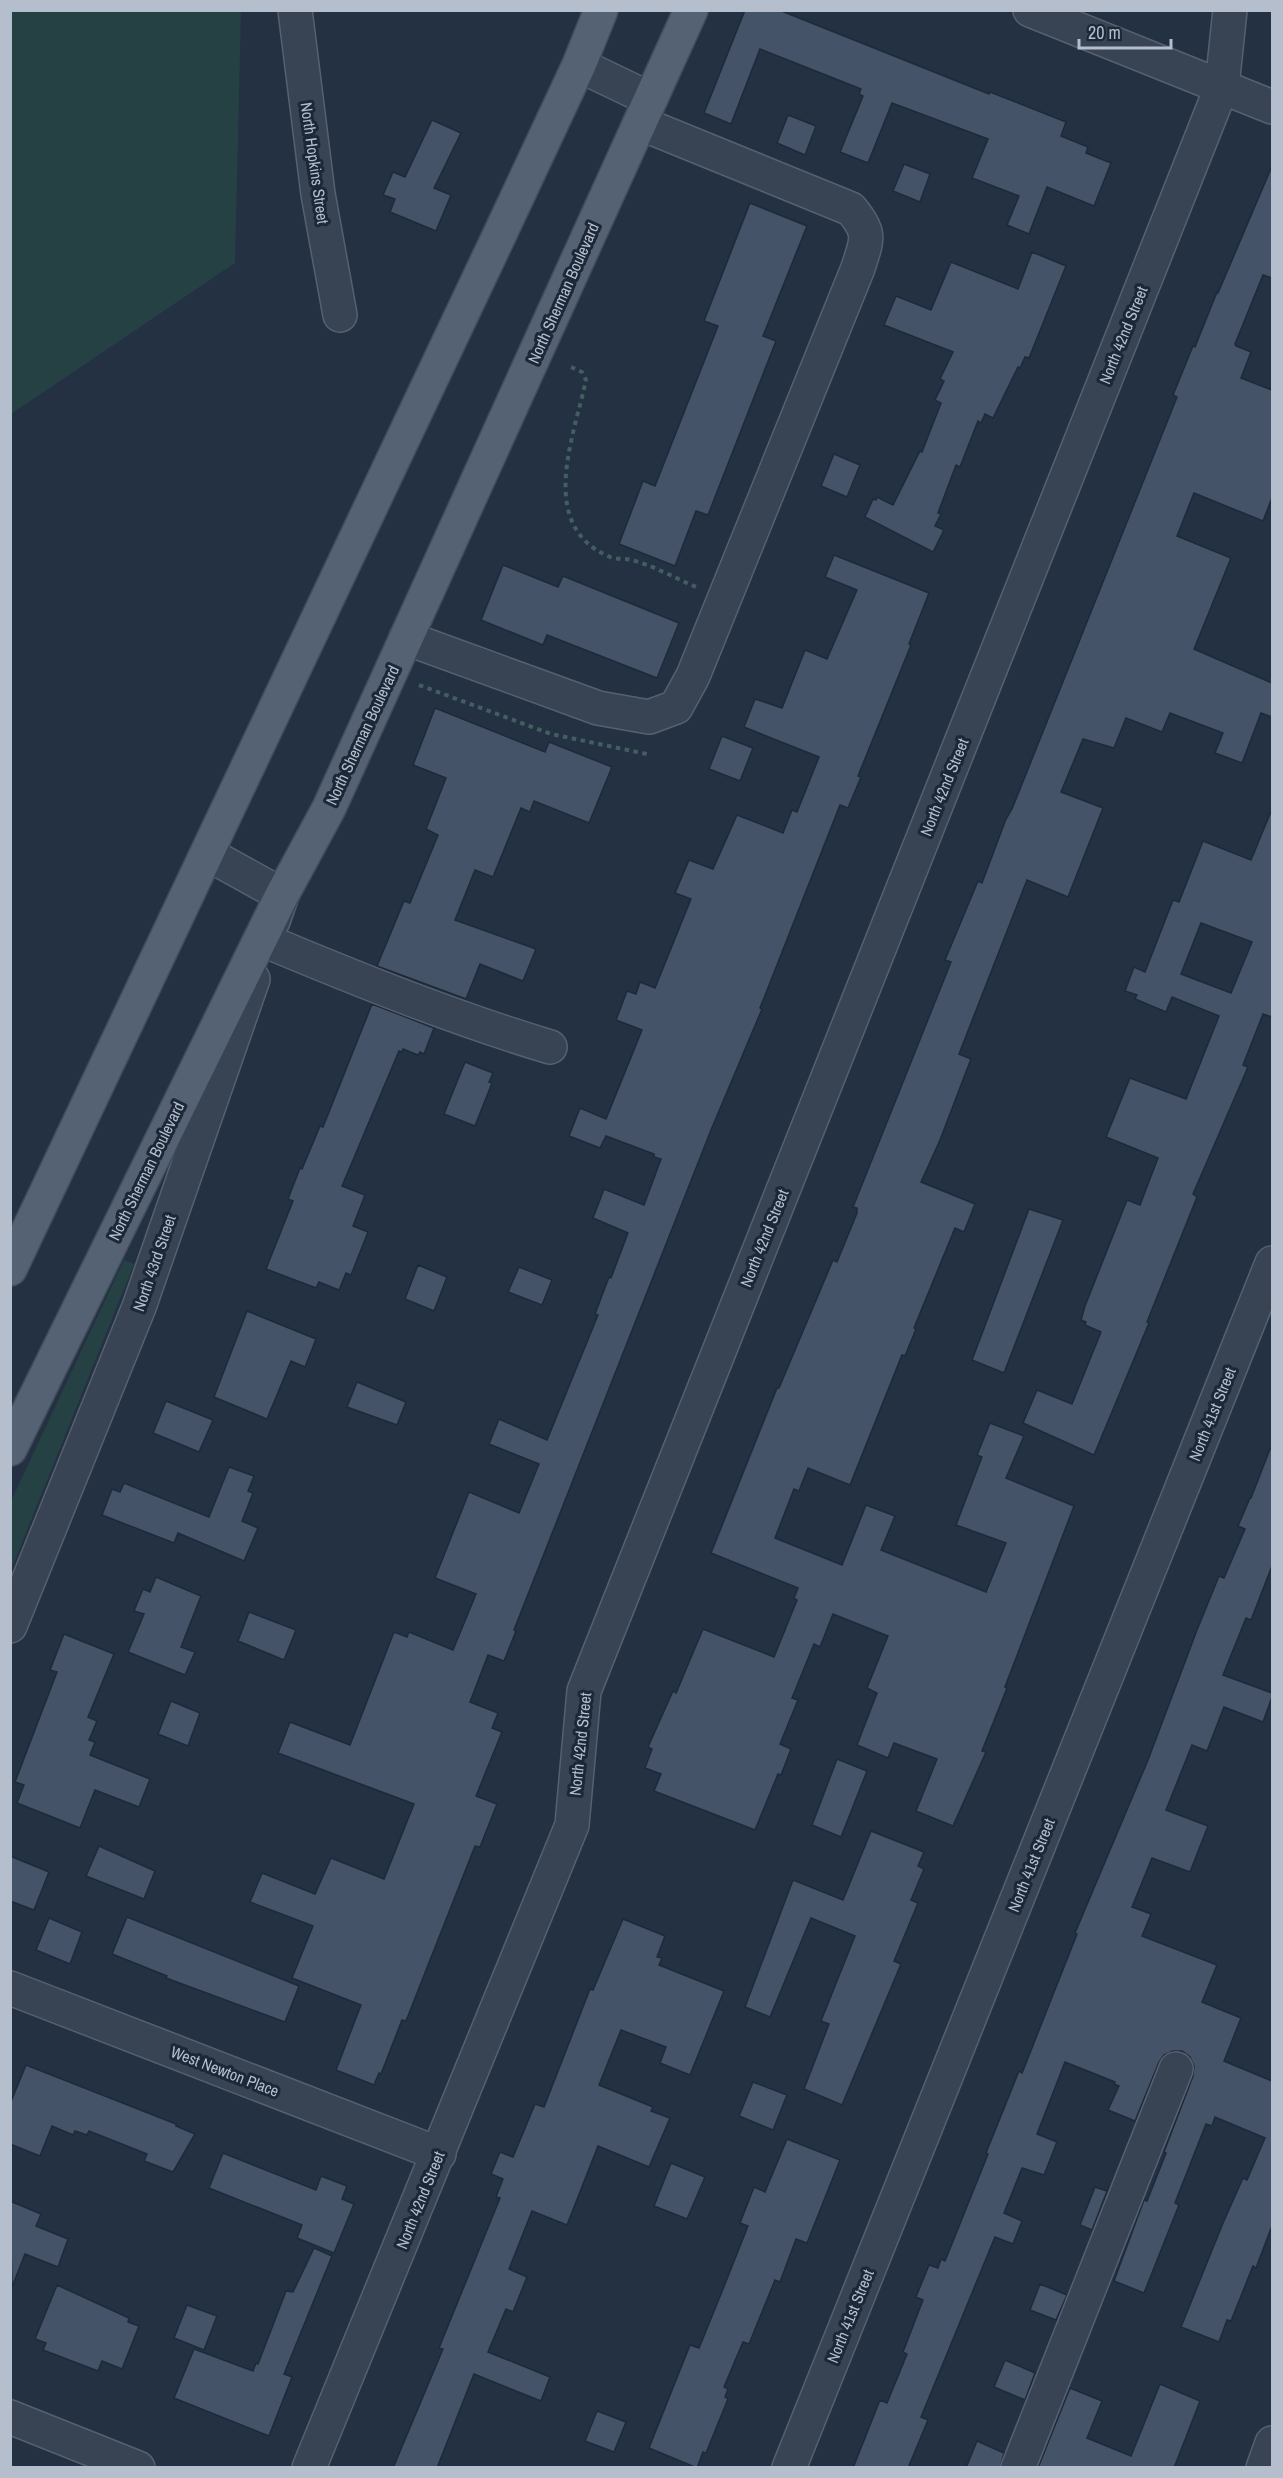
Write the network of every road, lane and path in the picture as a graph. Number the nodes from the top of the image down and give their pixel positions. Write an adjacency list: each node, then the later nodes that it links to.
1 (295, 10): 10 (street, North Hopkins Street)
2 (601, 10): 6 (main road)
3 (691, 10): 9 (main road, North Sherman Boulevard)
4 (1030, 10): 7 (street)
5 (1230, 10): 7 (street, North 42nd Street)
6 (579, 65): 9 (street); 16 (main road)
7 (1222, 87): 8 (street); 26 (street, North 42nd Street)
8 (1272, 107)
9 (645, 111): 13 (main road, North Sherman Boulevard); 13 (street)
10 (340, 315)
11 (571, 367): 12 (path)
12 (703, 590)
13 (406, 638): 17 (main road, North Sherman Boulevard)
14 (415, 683): 15 (path)
15 (647, 754)
16 (208, 854): 17 (street); 21 (main road)
17 (282, 895): 18 (street, North 43rd Street); 22 (main road, North Sherman Boulevard)
18 (266, 940): 19 (street); 23 (street, North 43rd Street)
19 (550, 1047)
20 (1272, 1263): 31 (street, North 41st Street)
21 (10, 1269)
22 (10, 1449)
23 (10, 1626)
24 (10, 1988): 26 (street, West Newton Place)
25 (1176, 2069): 32 (street)
26 (439, 2154): 30 (street, North 42nd Street)
27 (10, 2417): 29 (street)
28 (1272, 2443): 33 (street)
29 (138, 2468)
30 (309, 2468)
31 (789, 2468)
32 (1018, 2468)
33 (1263, 2468)

